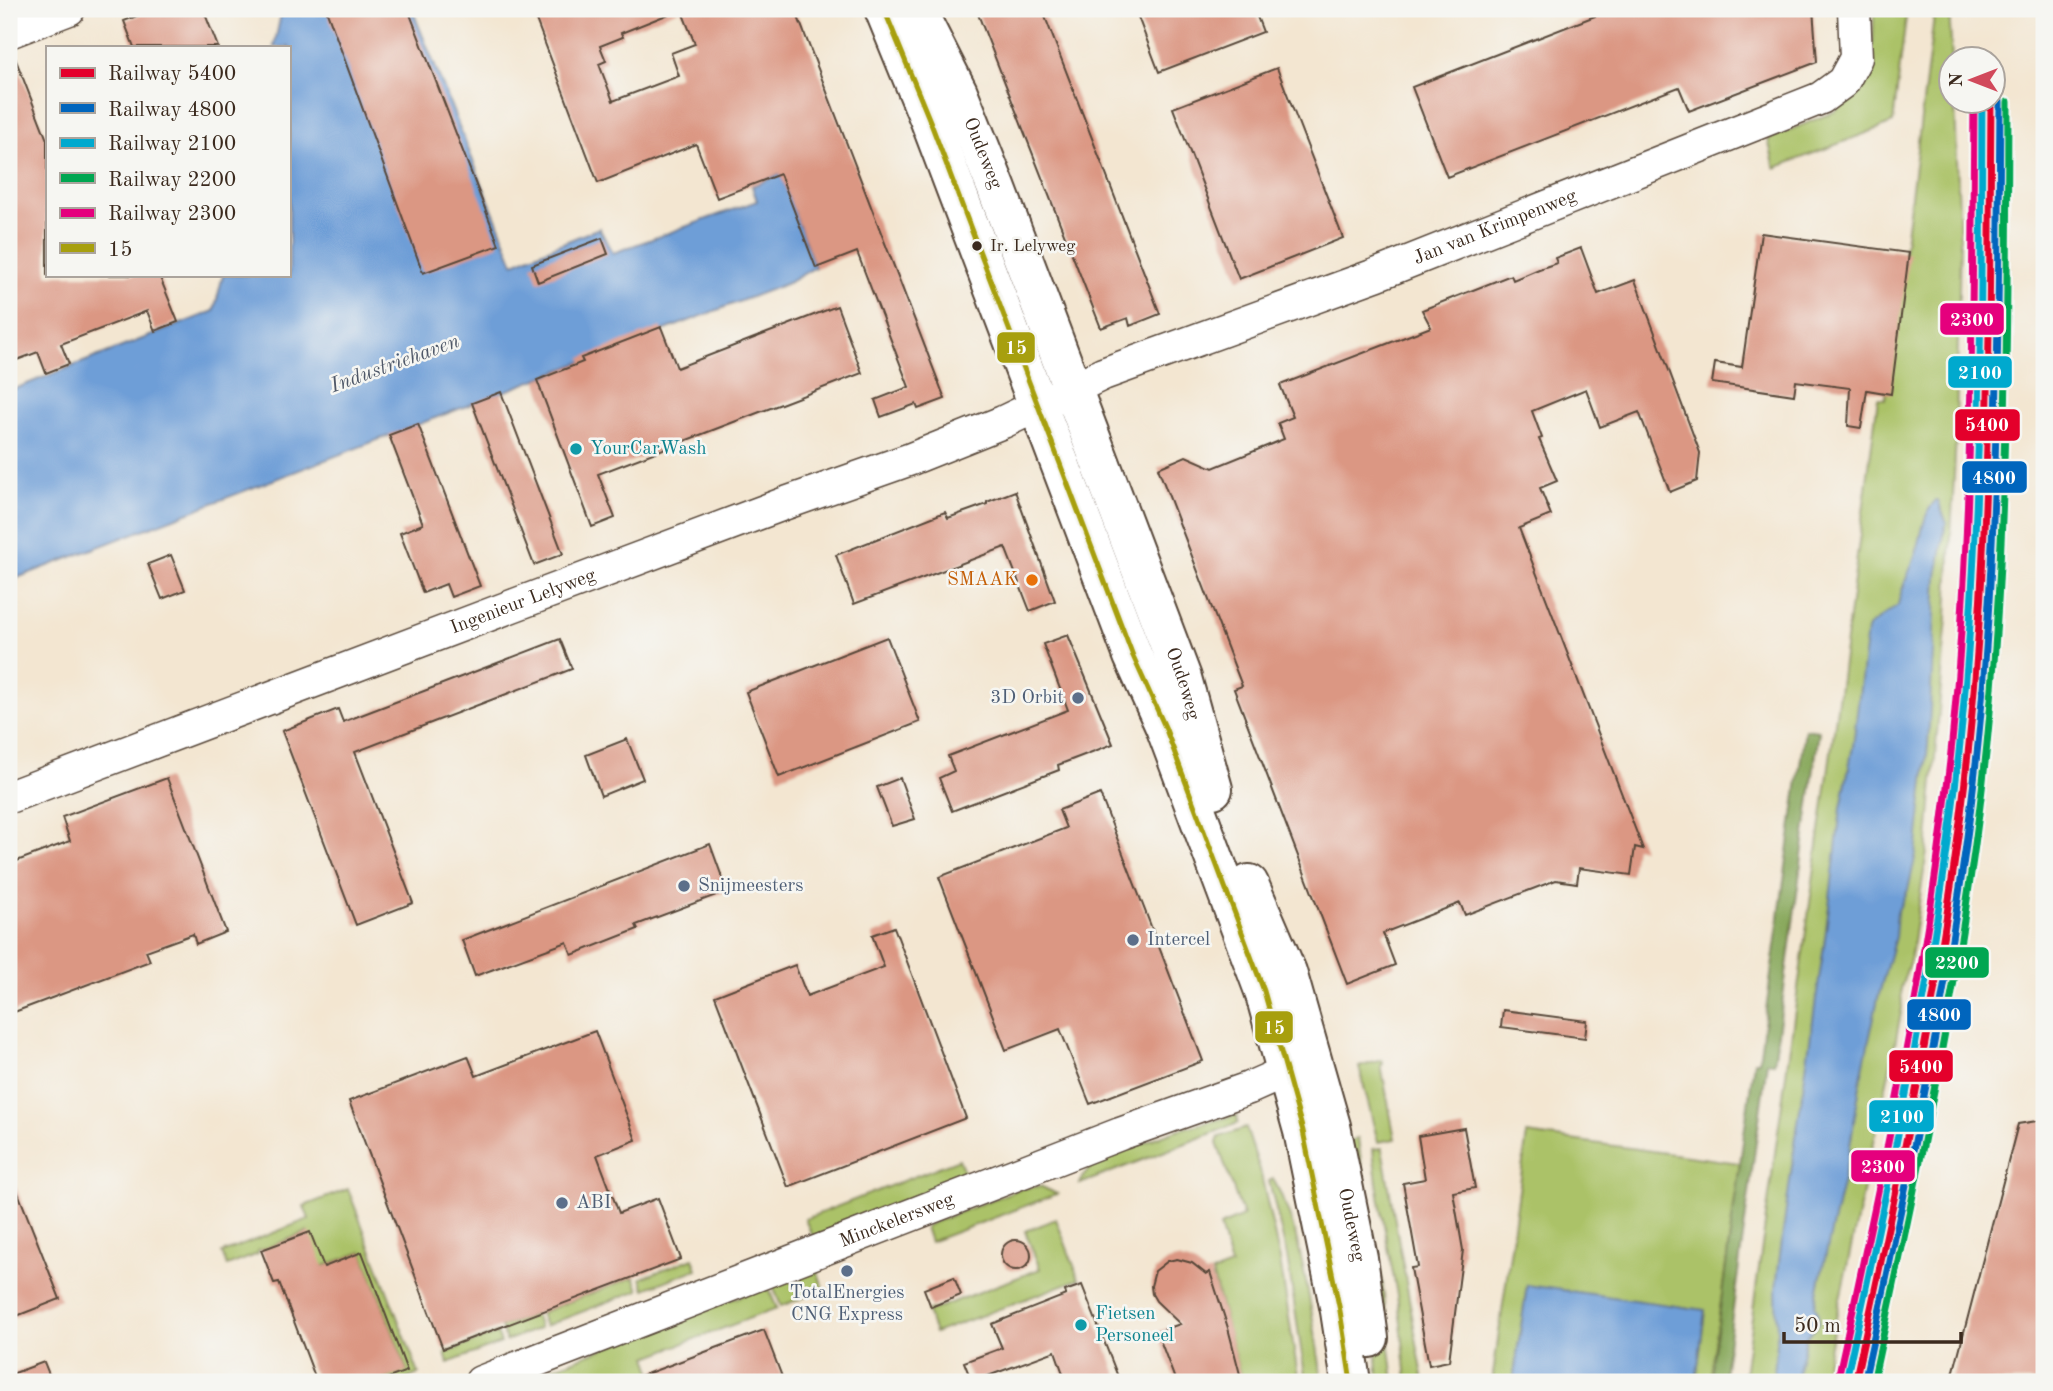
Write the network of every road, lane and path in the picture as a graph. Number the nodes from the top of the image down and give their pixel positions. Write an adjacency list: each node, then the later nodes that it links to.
1 (69, 9): 5 (street)
2 (884, 9): 7 (main road, Oudeweg)
3 (916, 9): 6 (main road, Oudeweg)
4 (1854, 9): 6 (street, Jan van Krimpenweg)
5 (9, 32)
6 (1072, 389): 7 (street, Jan van Krimpenweg); 9 (main road, Oudeweg)
7 (1038, 406): 8 (street, Ingenieur Lelyweg); 9 (main road, Oudeweg)
8 (9, 797)
9 (1300, 1065): 10 (street, Minckelersweg); 11 (main road, Oudeweg); 12 (main road, Oudeweg)
10 (481, 1382)
11 (1351, 1382)
12 (1375, 1382)

